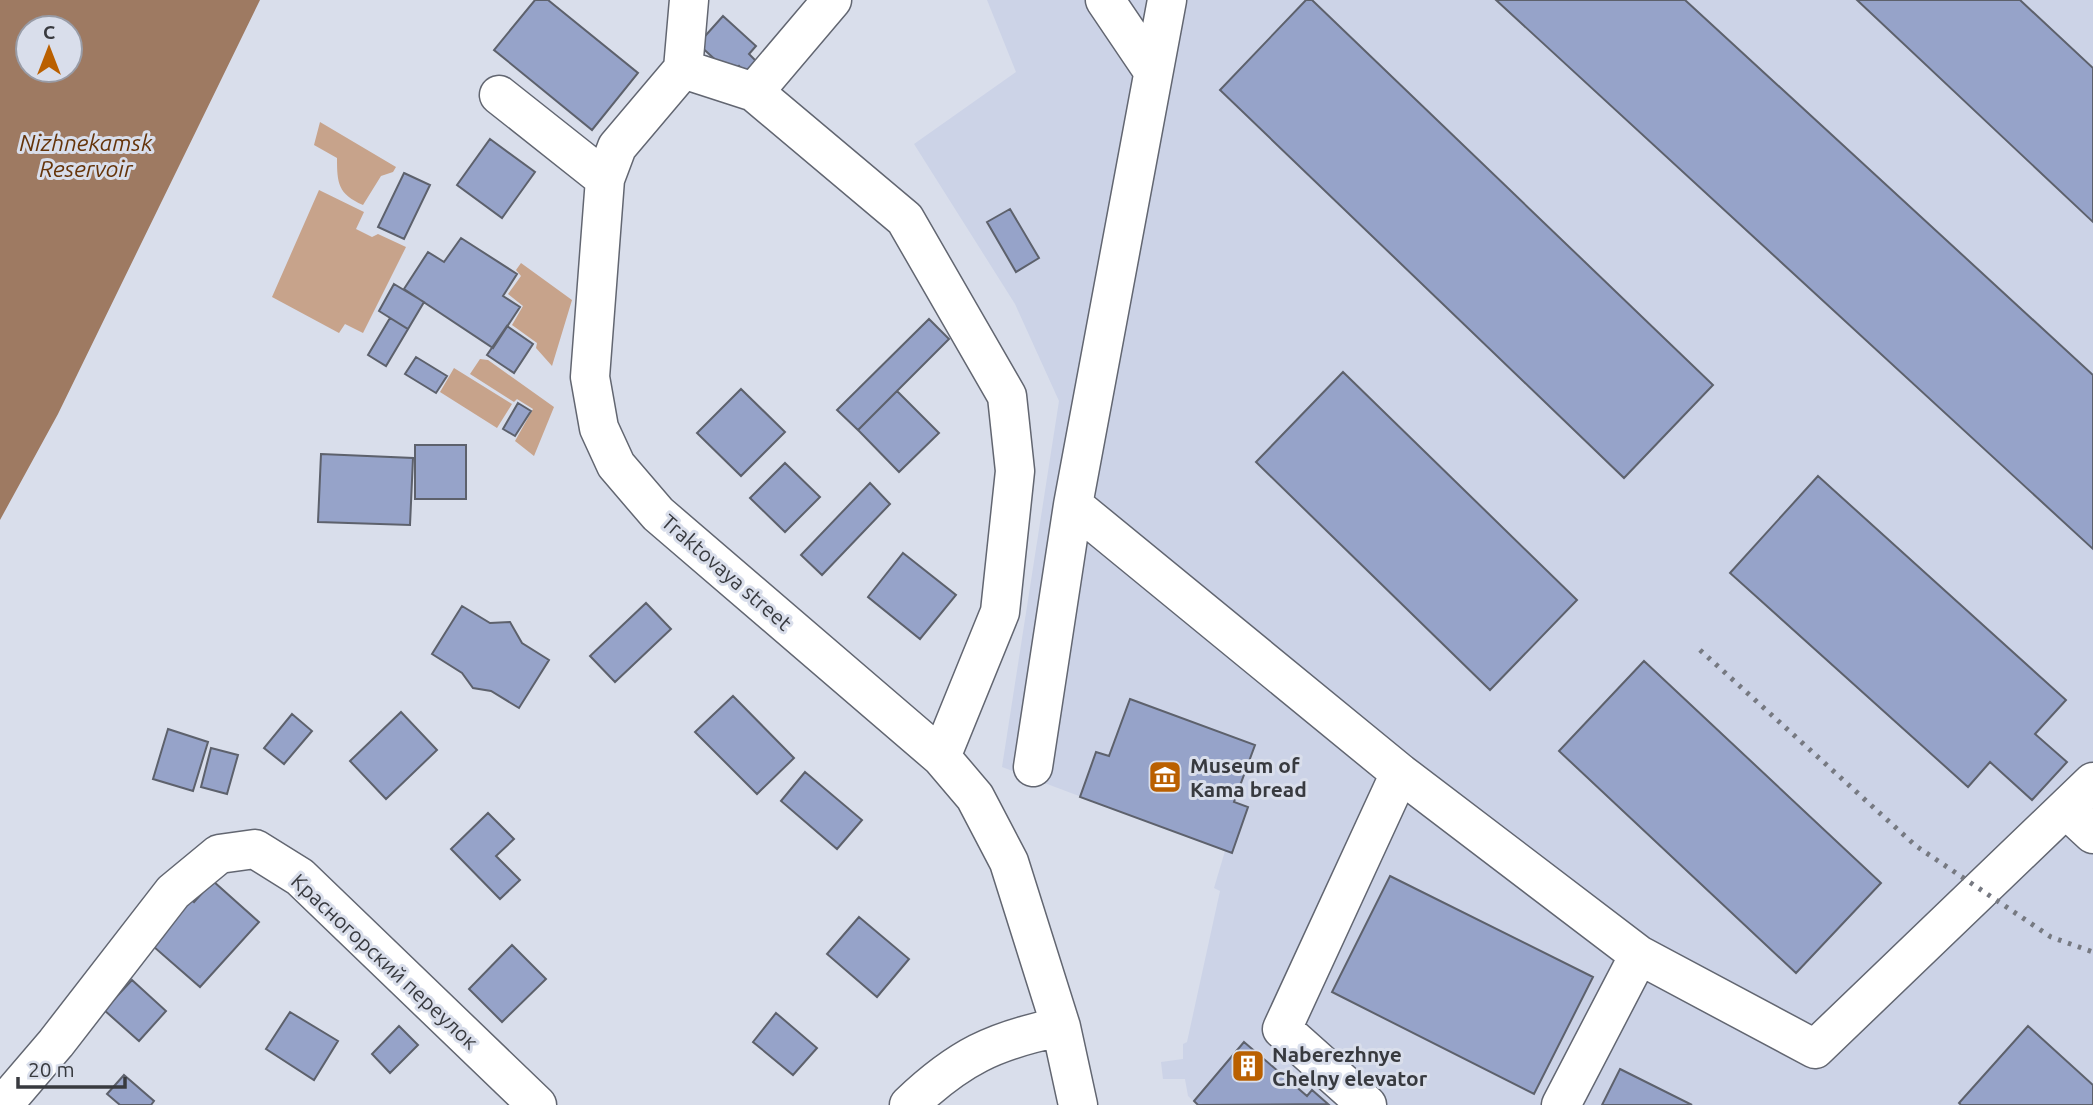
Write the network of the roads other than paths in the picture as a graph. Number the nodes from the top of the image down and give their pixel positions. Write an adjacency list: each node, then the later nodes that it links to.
1 (689, 0): 5 (street)
2 (832, 0): 7 (street)
3 (1105, 0): 6 (street)
4 (1167, 0): 6 (street)
5 (683, 69): 7 (street); 9 (street, Traktovaya street)
6 (1153, 71): 10 (street)
7 (754, 92): 11 (street)
8 (499, 95): 9 (street)
9 (605, 179): 11 (street, Traktovaya street)
10 (1073, 505): 12 (street); 13 (street)
11 (941, 757): 17 (street, Traktovaya street)
12 (1033, 767)
13 (1400, 773): 16 (street); 22 (street)
14 (2093, 782): 15 (street)
15 (2079, 822): 16 (street)
16 (1639, 955): 23 (street)
17 (1061, 1027): 20 (street); 21 (street, Traktovaya street)
18 (3, 1105): 19 (street, Красногорский переулок)
19 (537, 1105)
20 (909, 1105)
21 (1078, 1105)
22 (1367, 1105)
23 (1561, 1105)

